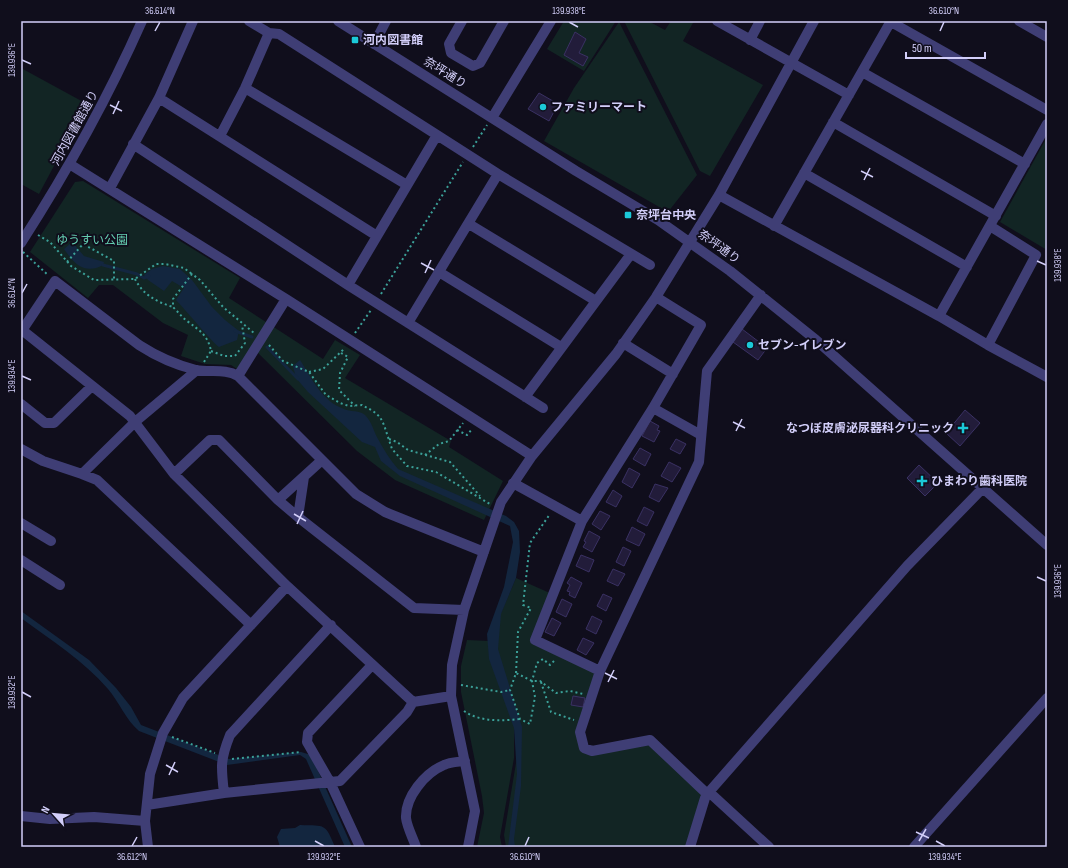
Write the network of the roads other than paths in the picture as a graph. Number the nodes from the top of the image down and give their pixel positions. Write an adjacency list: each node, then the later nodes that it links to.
1 (142, 21): 31 (street, 河内図書館通り)
2 (193, 21): 22 (street)
3 (249, 21): 14 (street)
4 (338, 21): 17 (street, 奈坪通り)
5 (386, 21): 17 (street)
6 (462, 21): 7 (street)
7 (504, 21)
8 (551, 21): 24 (street)
9 (717, 21): 16 (street)
10 (760, 21): 16 (street)
11 (814, 21): 18 (street)
12 (891, 21): 19 (street); 23 (street)
13 (1019, 21): 15 (street)
14 (269, 33): 20 (street); 27 (street)
15 (1047, 37)
16 (750, 40): 18 (street)
17 (374, 44): 24 (street, 奈坪通り)
18 (792, 63): 21 (street); 36 (street)
19 (862, 72): 21 (street); 30 (street)
20 (246, 88): 28 (street); 34 (street)
21 (849, 95): 25 (street)
22 (159, 98): 28 (street); 29 (street)
23 (1047, 110)
24 (492, 118): 42 (street, 奈坪通り)
25 (833, 122): 32 (street); 37 (street)
26 (1047, 124): 30 (street)
27 (437, 135): 33 (street); 34 (street)
28 (220, 136): 41 (street)
29 (134, 144): 35 (street); 48 (street)
30 (1025, 164): 37 (street)
31 (70, 165): 35 (street); 43 (street, 河内図書館通り)
32 (804, 173): 39 (street); 46 (street)
33 (498, 174): 38 (street); 44 (street)
34 (407, 185): 41 (street)
35 (110, 188): 51 (street)
36 (719, 195): 39 (street); 42 (street)
37 (996, 216): 40 (street)
38 (469, 224): 47 (street); 52 (street)
39 (774, 226): 53 (street)
40 (990, 226): 46 (street); 57 (street)
41 (377, 236): 48 (street)
42 (690, 242): 49 (street, 奈坪通り); 50 (street)
43 (21, 243)
44 (631, 254): 45 (street); 52 (street)
45 (650, 265)
46 (967, 267): 53 (street)
47 (439, 272): 54 (street); 58 (street)
48 (348, 285): 54 (street)
49 (761, 295): 69 (street); 77 (street, 奈坪通り)
50 (656, 297): 56 (street); 60 (street)
51 (286, 299): 61 (street); 71 (street)
52 (596, 301): 58 (street)
53 (939, 316): 57 (street)
54 (408, 323): 64 (street)
55 (22, 331): 59 (street); 63 (street)
56 (623, 343): 60 (street); 71 (street)
57 (988, 345): 62 (street)
58 (561, 347): 64 (street)
59 (200, 367): 61 (street); 68 (street)
60 (673, 374): 67 (street)
61 (238, 376): 72 (street)
62 (1047, 377)
63 (92, 386): 65 (street); 68 (street)
64 (525, 397): 66 (street)
65 (21, 404)
66 (543, 408)
67 (653, 408): 69 (street); 80 (street)
68 (135, 422): 73 (street); 74 (street)
69 (701, 435): 92 (street)
70 (21, 449): 73 (street)
71 (532, 456): 76 (street)
72 (322, 460): 75 (street); 84 (street)
73 (82, 474): 89 (street)
74 (174, 474): 78 (street); 87 (street)
75 (304, 477): 78 (street); 79 (street)
76 (512, 483): 80 (street); 84 (street)
77 (983, 488): 83 (street, 奈坪通り); 98 (street)
78 (278, 500): 79 (street)
79 (298, 517): 88 (street)
80 (582, 521): 92 (street)
81 (21, 523): 82 (street)
82 (50, 541)
83 (1047, 545)
84 (484, 552): 88 (street)
85 (21, 560): 86 (street)
86 (60, 585)
87 (287, 586): 89 (street); 90 (street)
88 (464, 610): 93 (street)
89 (251, 625): 100 (street)
90 (331, 625): 91 (street); 99 (street)
91 (372, 665): 95 (street); 97 (street)
92 (600, 671): 98 (street)
93 (451, 696): 95 (street); 96 (street)
94 (1047, 698): 109 (street)
95 (413, 702): 97 (street)
96 (465, 761): 105 (street); 106 (street)
97 (323, 782): 99 (street); 104 (street)
98 (709, 792): 107 (street); 108 (street)
99 (224, 793): 100 (street)
100 (147, 805): 102 (street)
101 (21, 816): 102 (street)
102 (145, 821): 103 (street)
103 (148, 847)
104 (360, 847)
105 (416, 847)
106 (468, 847)
107 (690, 847)
108 (769, 847)
109 (914, 847)

